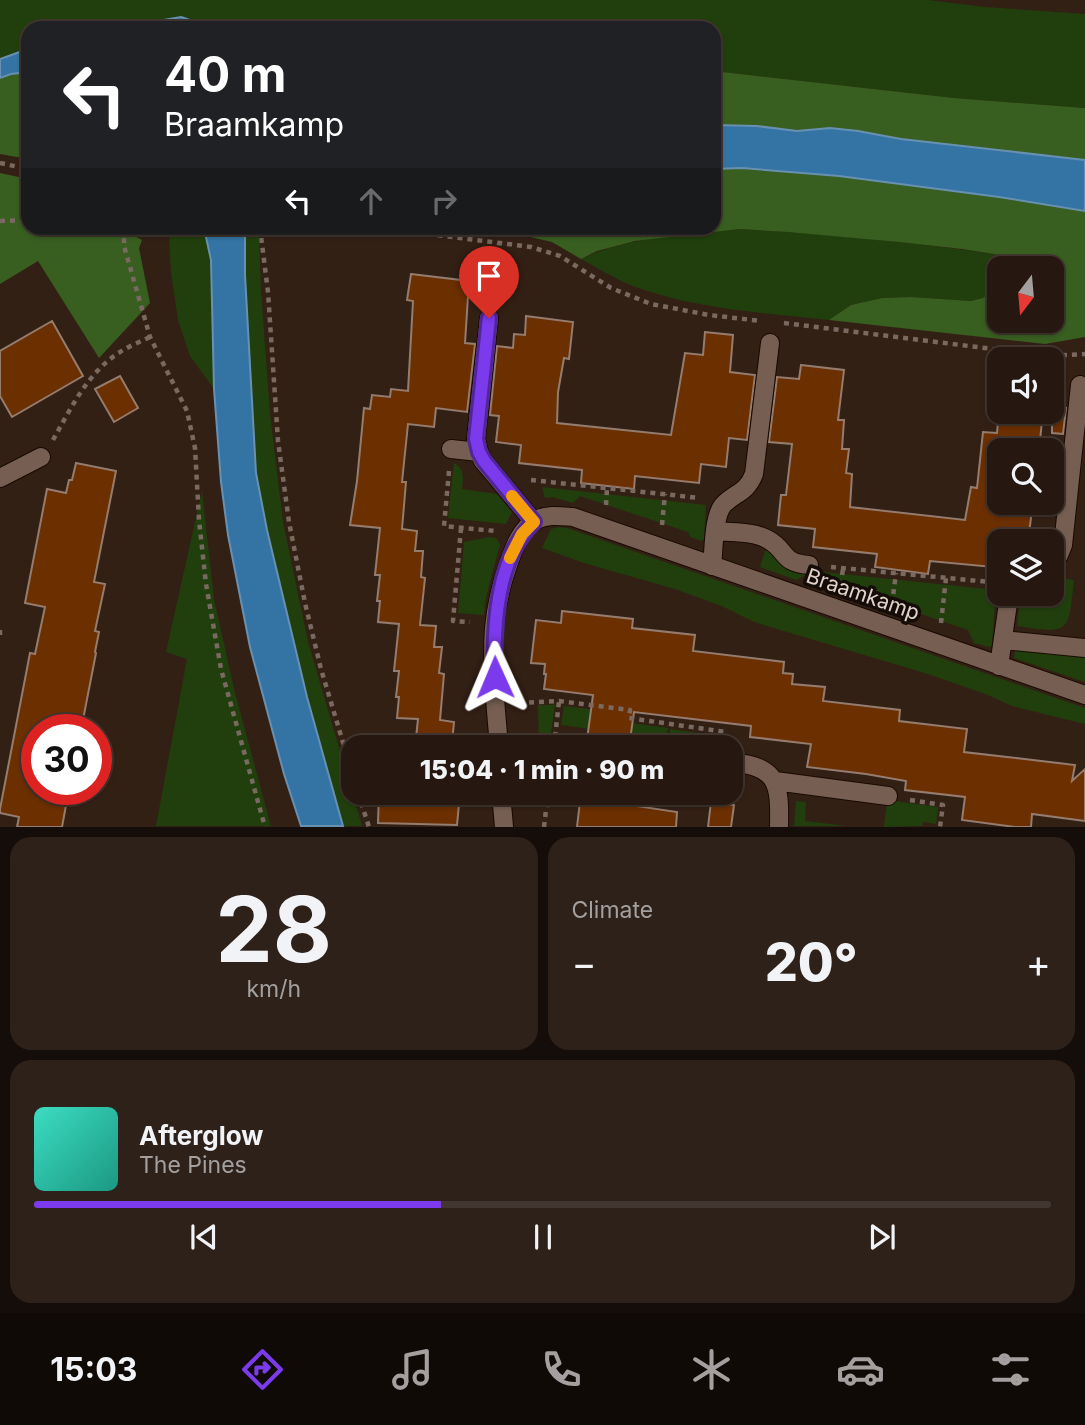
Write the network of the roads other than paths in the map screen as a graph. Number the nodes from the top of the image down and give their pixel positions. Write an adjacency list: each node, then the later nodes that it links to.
1 (489, 318): 5 (street)
2 (770, 343): 9 (street)
3 (1080, 385): 10 (street)
4 (451, 449): 5 (street)
5 (479, 452): 8 (street)
6 (41, 457): 7 (street)
7 (0, 478)
8 (528, 528): 12 (street, Braamkamp); 18 (street)
9 (716, 531): 11 (street, Braamkamp); 12 (street)
10 (1064, 536)
11 (810, 565)
12 (712, 566): 16 (street, Braamkamp)
13 (1008, 606): 14 (street)
14 (1003, 640): 15 (street); 16 (street)
15 (1085, 648)
16 (999, 666): 17 (street, Braamkamp)
17 (1085, 695)
18 (498, 735)
19 (743, 764): 20 (street)
20 (775, 781): 21 (street); 24 (street)
21 (888, 796)
22 (502, 805): 23 (street)
23 (503, 827)
24 (779, 827)

